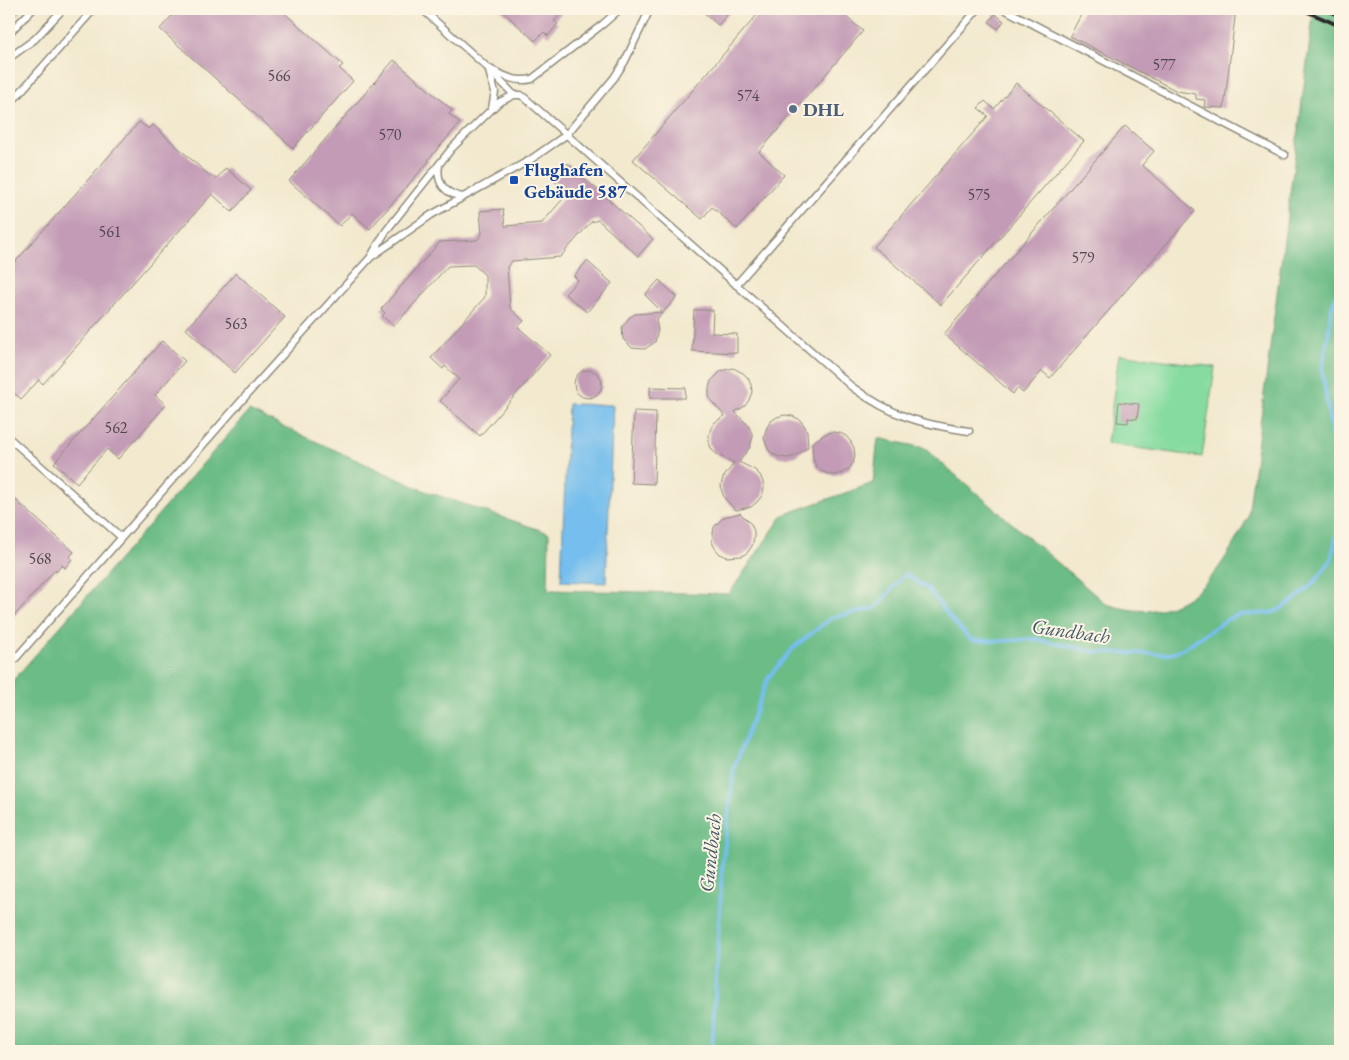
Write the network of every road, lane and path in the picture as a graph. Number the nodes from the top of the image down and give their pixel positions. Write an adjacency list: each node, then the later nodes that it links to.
1 (33, 9): 9 (lane)
2 (63, 9): 10 (lane)
3 (94, 9): 13 (lane)
4 (422, 9): 11 (lane)
5 (620, 9): 11 (lane)
6 (650, 9): 15 (lane)
7 (978, 9): 20 (lane)
8 (1004, 9): 16 (lane)
9 (9, 33)
10 (9, 58)
11 (488, 68): 12 (lane); 14 (lane)
12 (514, 95): 14 (lane); 15 (lane)
13 (9, 104)
14 (492, 108): 17 (lane)
15 (566, 135): 18 (lane); 20 (lane)
16 (1285, 155)
17 (440, 164): 18 (lane); 19 (lane)
18 (462, 197): 19 (lane)
19 (370, 258): 23 (lane)
20 (736, 285): 21 (lane)
21 (968, 431)
22 (9, 438): 23 (lane)
23 (121, 537): 24 (lane)
24 (9, 666)

